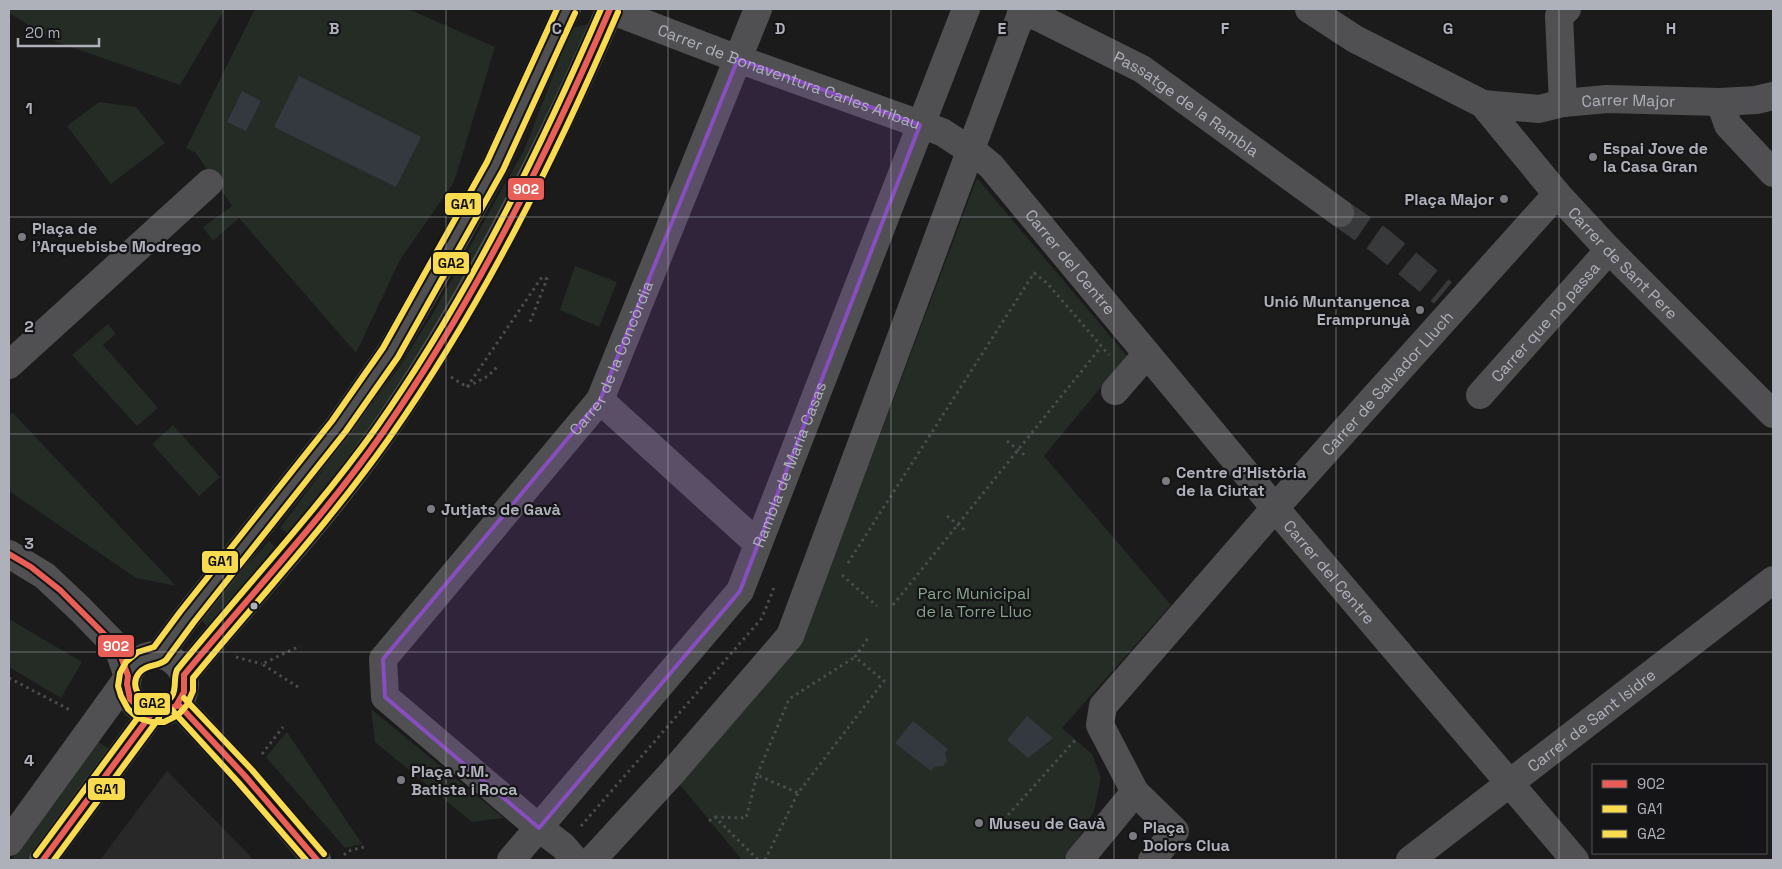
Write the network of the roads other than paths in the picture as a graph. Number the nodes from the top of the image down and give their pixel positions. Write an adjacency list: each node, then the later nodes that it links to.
1 (567, 9): 31 (street)
2 (610, 9): 8 (street, Carrer de Bonaventura Carles Aribau); 32 (street)
3 (758, 9): 8 (street, Carrer de la Concòrdia)
4 (966, 9): 13 (street, Rambla de Maria Casas)
5 (1309, 9): 12 (street)
6 (1567, 9): 11 (street)
7 (1022, 10): 14 (street); 18 (street, Passatge de la Rambla)
8 (738, 59): 13 (street, Carrer de Bonaventura Carles Aribau); 24 (street, Carrer de la Concòrdia)
9 (1773, 96): 10 (street, Carrer Major)
10 (1720, 102): 11 (street, Carrer Major); 15 (street)
11 (1563, 103): 12 (street, Carrer Major)
12 (1483, 104): 17 (street, Carrer de Sant Pere)
13 (931, 128): 14 (street, Carrer del Centre); 27 (street, Rambla de Maria Casas)
14 (969, 150): 20 (street, Carrer del Centre); 44 (street)
15 (1773, 174)
16 (209, 183): 21 (street)
17 (1557, 194): 19 (street, Carrer de Sant Pere); 26 (street, Carrer de Salvador Lluch)
18 (1340, 213)
19 (1609, 250): 23 (street, Carrer que no passa); 25 (street, Carrer de Sant Pere)
20 (1146, 354): 22 (street); 26 (street, Carrer del Centre)
21 (9, 365)
22 (1115, 391)
23 (1480, 395)
24 (600, 400): 27 (street); 38 (street, Carrer de la Concòrdia)
25 (1773, 414)
26 (1275, 508): 36 (street, Carrer del Centre); 37 (street, Carrer de Salvador Lluch)
27 (758, 544): 38 (street, Rambla de Maria Casas)
28 (11, 560): 30 (street)
29 (1773, 580): 36 (street, Carrer de Sant Isidre)
30 (118, 648): 31 (street); 33 (street)
31 (155, 656): 32 (street); 33 (street)
32 (184, 675): 34 (street)
33 (128, 678): 35 (street); 39 (street)
34 (178, 704): 35 (street); 41 (street)
35 (152, 713): 40 (street)
36 (1510, 784): 47 (street, Carrer de Sant Isidre); 48 (street, Carrer del Centre)
37 (1135, 792): 45 (street); 46 (street, Carrer de Salvador Lluch)
38 (539, 828): 42 (street, Rambla de Maria Casas); 43 (street)
39 (9, 842)
40 (43, 860)
41 (317, 860)
42 (511, 860)
43 (575, 860)
44 (592, 860)
45 (1079, 860)
46 (1152, 860)
47 (1410, 860)
48 (1575, 860)

